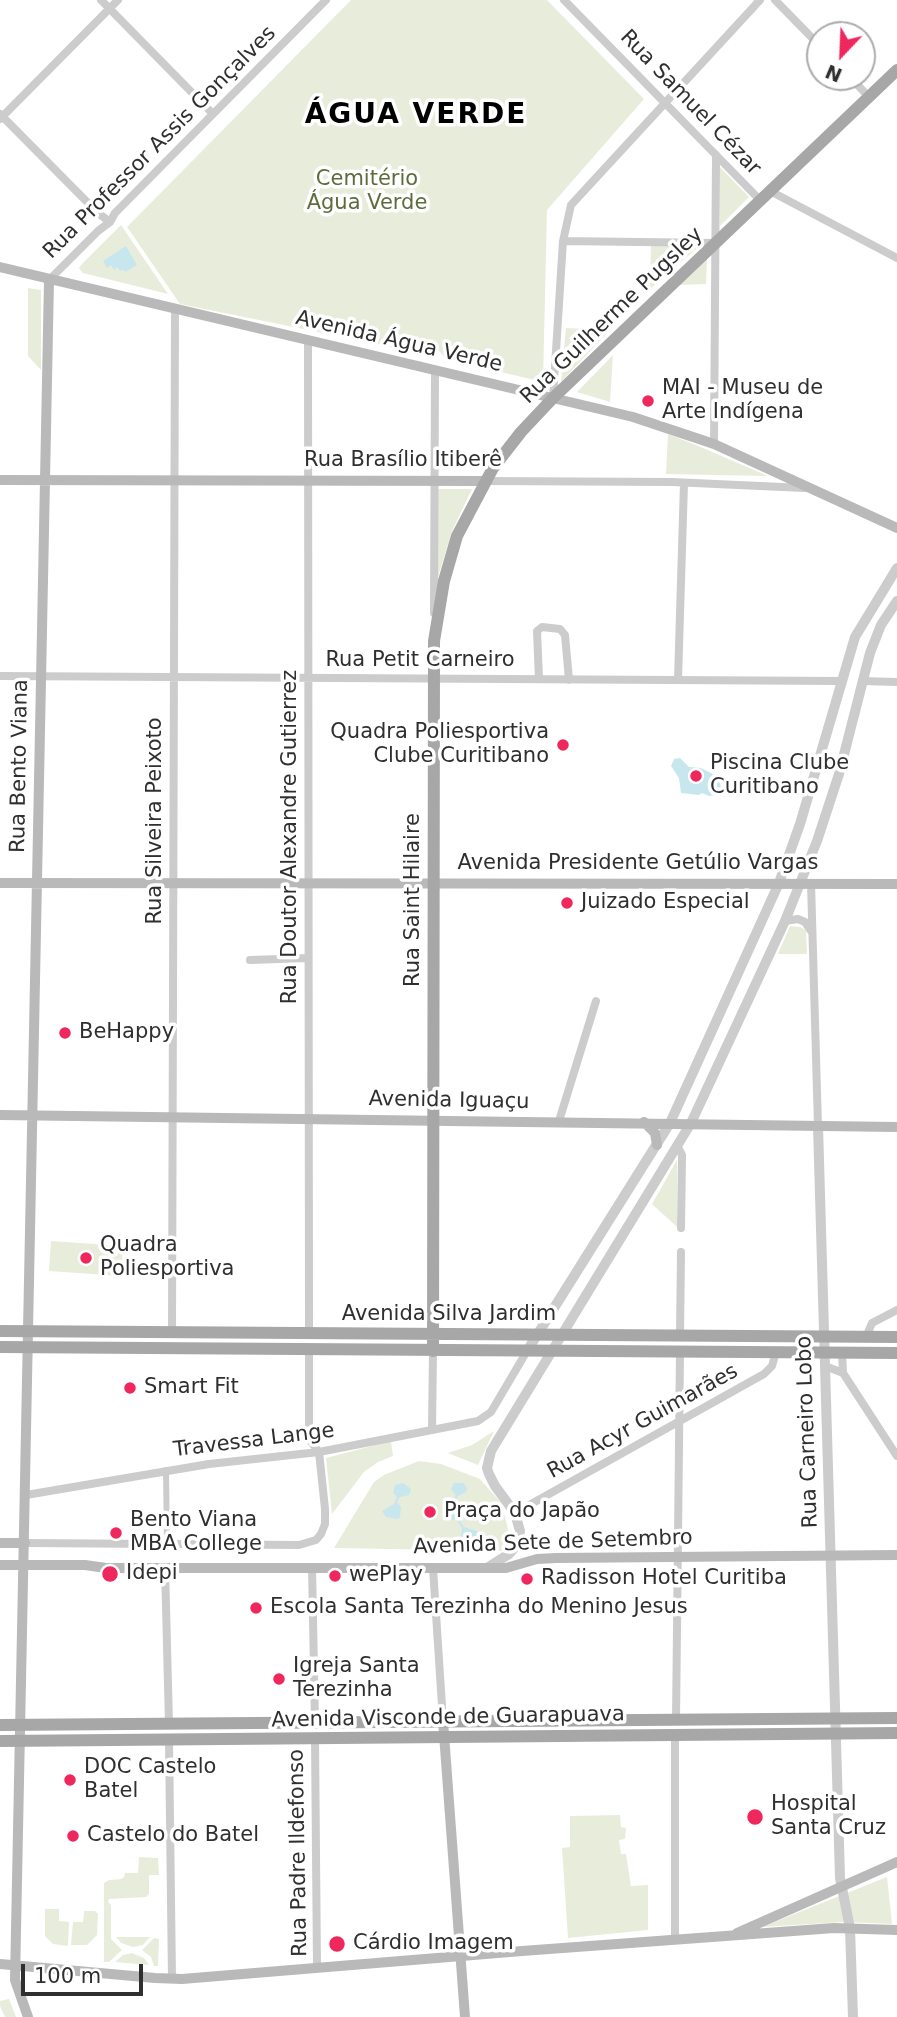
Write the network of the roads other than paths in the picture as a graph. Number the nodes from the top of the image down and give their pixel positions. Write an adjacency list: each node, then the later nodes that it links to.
1 (102, 0): 8 (street)
2 (118, 0): 8 (street)
3 (310, 0): 9 (street)
4 (326, 0): 9 (street, Rua Professor Assis Gonçalves)
5 (564, 0): 14 (street, Rua Samuel Cézar)
6 (760, 0): 14 (street)
7 (775, 0): 10 (street)
8 (110, 8): 15 (street); 16 (street)
9 (318, 8): 15 (street, Rua Professor Assis Gonçalves)
10 (806, 32)
11 (897, 70): 13 (main road, Rua Guilherme Pugsley)
12 (863, 91): 13 (street)
13 (869, 97): 18 (main road, Rua Guilherme Pugsley)
14 (665, 103): 17 (street, Rua Samuel Cézar); 20 (street)
15 (214, 114): 19 (street, Rua Professor Assis Gonçalves)
16 (1, 116): 19 (street)
17 (716, 155): 18 (street, Rua Samuel Cézar); 21 (street)
18 (765, 196): 21 (main road, Rua Guilherme Pugsley); 22 (street, Rua Samuel Cézar)
19 (110, 222): 24 (street, Rua Professor Assis Gonçalves)
20 (563, 241): 21 (street); 28 (street)
21 (716, 243): 28 (main road, Rua Guilherme Pugsley); 29 (street)
22 (897, 258)
23 (0, 267): 24 (main road, Avenida Água Verde)
24 (49, 280): 25 (main road, Avenida Água Verde); 31 (main road, Rua Bento Viana)
25 (175, 310): 26 (main road, Avenida Água Verde); 32 (street, Rua Silveira Peixoto)
26 (308, 341): 27 (main road, Avenida Água Verde); 33 (street, Rua Doutor Alexandre Gutierrez)
27 (435, 370): 28 (main road, Avenida Água Verde); 34 (street, Rua Saint Hilaire)
28 (553, 398): 29 (main road, Avenida Água Verde); 35 (main road, Rua Guilherme Pugsley)
29 (714, 444): 37 (main road, Avenida Água Verde)
30 (0, 480): 31 (main road, Rua Brasílio Itiberê)
31 (45, 480): 32 (main road, Rua Brasílio Itiberê); 43 (main road, Rua Bento Viana)
32 (175, 480): 33 (main road, Rua Brasílio Itiberê); 44 (street, Rua Silveira Peixoto)
33 (308, 480): 34 (main road, Rua Brasílio Itiberê); 45 (street, Rua Doutor Alexandre Gutierrez)
34 (434, 481): 35 (main road, Rua Brasílio Itiberê); 41 (street, Rua Saint Hilaire)
35 (485, 481): 36 (street, Rua Brasílio Itiberê); 41 (main road, Rua Guilherme Pugsley)
36 (684, 483): 37 (street, Rua Brasílio Itiberê); 49 (street)
37 (806, 488): 38 (main road, Avenida Água Verde)
38 (897, 528)
39 (897, 568): 50 (street)
40 (897, 601): 51 (street)
41 (434, 641): 46 (main road, Rua Saint Hilaire)
42 (0, 676): 43 (street, Rua Petit Carneiro)
43 (41, 676): 44 (street, Rua Petit Carneiro); 54 (main road, Rua Bento Viana)
44 (174, 677): 45 (street, Rua Petit Carneiro); 55 (street, Rua Silveira Peixoto)
45 (308, 678): 46 (street, Rua Petit Carneiro); 56 (street, Rua Doutor Alexandre Gutierrez)
46 (434, 679): 47 (street, Rua Petit Carneiro); 57 (main road, Rua Saint Hilaire)
47 (539, 679): 48 (street, Rua Petit Carneiro); 48 (street)
48 (569, 680): 49 (street, Rua Petit Carneiro)
49 (678, 680): 50 (street, Rua Petit Carneiro)
50 (841, 681): 58 (street)
51 (862, 681): 52 (street); 59 (street)
52 (897, 682)
53 (0, 883): 54 (main road, Avenida Presidente Getúlio Vargas)
54 (37, 883): 55 (main road, Avenida Presidente Getúlio Vargas); 67 (main road, Rua Bento Viana)
55 (173, 883): 56 (main road, Avenida Presidente Getúlio Vargas); 68 (street, Rua Silveira Peixoto)
56 (308, 883): 57 (main road, Avenida Presidente Getúlio Vargas); 63 (street, Rua Doutor Alexandre Gutierrez)
57 (433, 883): 58 (main road, Avenida Presidente Getúlio Vargas); 70 (main road, Rua Saint Hilaire)
58 (779, 883): 59 (main road, Avenida Presidente Getúlio Vargas); 73 (street)
59 (805, 883): 60 (main road, Avenida Presidente Getúlio Vargas); 61 (street); 62 (street, Rua Carneiro Lobo)
60 (897, 884)
61 (785, 921): 62 (street); 74 (street)
62 (812, 934): 75 (street, Rua Carneiro Lobo)
63 (308, 958): 64 (street); 69 (street, Rua Doutor Alexandre Gutierrez)
64 (250, 960)
65 (596, 1001): 71 (street)
66 (0, 1115): 67 (main road, Avenida Iguaçu)
67 (33, 1115): 68 (main road, Avenida Iguaçu); 83 (main road, Rua Bento Viana)
68 (173, 1117): 69 (main road, Avenida Iguaçu); 85 (street, Rua Silveira Peixoto)
69 (309, 1118): 70 (main road, Avenida Iguaçu); 87 (street, Rua Doutor Alexandre Gutierrez)
70 (433, 1120): 71 (main road, Avenida Iguaçu); 88 (main road, Rua Saint Hilaire)
71 (559, 1121): 72 (main road, Avenida Iguaçu)
72 (644, 1122): 73 (main road, Avenida Iguaçu); 77 (main road)
73 (670, 1123): 74 (main road, Avenida Iguaçu); 77 (street)
74 (691, 1124): 75 (main road, Avenida Iguaçu); 78 (street)
75 (818, 1126): 76 (main road, Avenida Iguaçu); 93 (street, Rua Carneiro Lobo)
76 (897, 1127)
77 (657, 1145): 89 (street)
78 (678, 1147): 79 (street); 90 (street)
79 (681, 1228)
80 (681, 1252): 92 (street)
81 (897, 1310): 94 (street)
82 (0, 1331): 83 (main road, Avenida Silva Jardim)
83 (29, 1331): 84 (main road, Avenida Silva Jardim); 97 (main road, Rua Bento Viana)
84 (140, 1332): 85 (main road, Avenida Silva Jardim); 98 (main road)
85 (172, 1332): 86 (main road, Avenida Silva Jardim)
86 (195, 1333): 87 (main road, Avenida Silva Jardim); 99 (main road)
87 (309, 1334): 88 (main road, Avenida Silva Jardim)
88 (433, 1334): 89 (main road, Avenida Silva Jardim); 101 (main road, Rua Saint Hilaire)
89 (536, 1335): 90 (main road, Avenida Silva Jardim); 102 (street)
90 (560, 1335): 91 (main road, Avenida Silva Jardim); 103 (street)
91 (585, 1335): 92 (main road, Avenida Silva Jardim); 104 (main road)
92 (680, 1336): 93 (main road, Avenida Silva Jardim)
93 (824, 1337): 94 (main road, Avenida Silva Jardim); 107 (street, Rua Carneiro Lobo)
94 (866, 1337): 95 (main road, Avenida Silva Jardim)
95 (897, 1337)
96 (0, 1347): 97 (main road, Avenida Silva Jardim)
97 (29, 1348): 98 (main road, Avenida Silva Jardim); 117 (main road, Rua Bento Viana)
98 (106, 1348): 99 (main road, Avenida Silva Jardim)
99 (215, 1349): 100 (main road, Avenida Silva Jardim)
100 (309, 1350): 101 (main road, Avenida Silva Jardim); 114 (street)
101 (433, 1351): 102 (main road, Avenida Silva Jardim); 113 (street, Rua Saint Hilaire)
102 (527, 1351): 103 (main road, Avenida Silva Jardim); 113 (street, Travessa Lange)
103 (550, 1352): 104 (main road, Avenida Silva Jardim); 118 (street)
104 (605, 1352): 105 (main road, Avenida Silva Jardim)
105 (680, 1352): 106 (main road, Avenida Silva Jardim); 112 (street)
106 (776, 1352): 107 (main road, Avenida Silva Jardim); 112 (street, Rua Acyr Guimarães)
107 (825, 1353): 108 (main road, Avenida Silva Jardim); 110 (street, Rua Carneiro Lobo)
108 (842, 1353): 109 (main road, Avenida Silva Jardim); 111 (street)
109 (897, 1353)
110 (825, 1366): 111 (street); 122 (street, Rua Carneiro Lobo)
111 (843, 1373): 115 (street)
112 (679, 1422): 118 (street, Rua Acyr Guimarães); 124 (street)
113 (432, 1430): 114 (street, Travessa Lange)
114 (319, 1452): 116 (street, Travessa Lange); 121 (street)
115 (897, 1456)
116 (166, 1471): 117 (street, Travessa Lange); 121 (street)
117 (26, 1495): 120 (main road, Rua Bento Viana)
118 (515, 1513): 130 (street)
119 (0, 1543): 120 (main road)
120 (25, 1543): 121 (street); 126 (main road, Rua Bento Viana)
121 (167, 1544)
122 (831, 1555): 123 (main road, Avenida Sete de Setembro); 124 (main road, Avenida Sete de Setembro); 131 (street, Rua Carneiro Lobo)
123 (897, 1555)
124 (678, 1556): 130 (main road, Avenida Sete de Setembro); 134 (street)
125 (0, 1564): 126 (main road, Avenida Sete de Setembro)
126 (24, 1564): 127 (main road, Avenida Sete de Setembro); 142 (main road, Rua Bento Viana)
127 (164, 1567): 128 (main road, Avenida Sete de Setembro); 140 (street)
128 (312, 1567): 129 (main road, Avenida Sete de Setembro); 138 (street, Rua Padre Ildefonso)
129 (433, 1568): 130 (main road, Avenida Sete de Setembro); 135 (street)
130 (487, 1568)
131 (835, 1718): 132 (main road, Avenida Visconde de Guarapuava); 133 (main road, Avenida Visconde de Guarapuava); 145 (street, Rua Carneiro Lobo)
132 (897, 1718)
133 (772, 1719): 134 (main road, Avenida Visconde de Guarapuava); 144 (main road)
134 (676, 1720): 135 (main road, Avenida Visconde de Guarapuava)
135 (443, 1721): 136 (main road, Avenida Visconde de Guarapuava); 147 (main road)
136 (361, 1722): 138 (main road, Avenida Visconde de Guarapuava); 149 (main road)
137 (249, 1723): 138 (main road, Avenida Visconde de Guarapuava); 140 (main road, Avenida Visconde de Guarapuava); 150 (main road)
138 (315, 1723)
139 (126, 1724): 140 (main road, Avenida Visconde de Guarapuava); 142 (main road, Avenida Visconde de Guarapuava); 151 (main road)
140 (169, 1724)
141 (0, 1725): 142 (main road, Avenida Visconde de Guarapuava)
142 (21, 1725): 154 (main road, Rua Bento Viana)
143 (897, 1733): 145 (main road, Avenida Visconde de Guarapuava)
144 (796, 1734): 145 (main road, Avenida Visconde de Guarapuava); 146 (main road, Avenida Visconde de Guarapuava)
145 (836, 1734): 156 (street, Rua Carneiro Lobo)
146 (676, 1735): 147 (main road, Avenida Visconde de Guarapuava); 160 (street)
147 (444, 1737): 149 (main road, Avenida Visconde de Guarapuava); 161 (main road)
148 (315, 1738): 149 (main road, Avenida Visconde de Guarapuava); 150 (main road, Avenida Visconde de Guarapuava); 164 (street, Rua Padre Ildefonso)
149 (387, 1738)
150 (229, 1739): 152 (main road, Avenida Visconde de Guarapuava)
151 (143, 1740): 152 (main road, Avenida Visconde de Guarapuava); 154 (main road, Avenida Visconde de Guarapuava)
152 (169, 1740): 165 (street)
153 (0, 1741): 154 (main road, Avenida Visconde de Guarapuava)
154 (21, 1741): 163 (main road, Rua Bento Viana)
155 (897, 1862): 156 (main road)
156 (841, 1887): 157 (street, Rua Carneiro Lobo); 159 (main road)
157 (850, 1928): 158 (main road); 159 (main road); 168 (street, Rua Carneiro Lobo)
158 (897, 1930)
159 (731, 1936): 160 (main road)
160 (675, 1940): 161 (main road)
161 (460, 1957): 164 (main road); 167 (main road)
162 (0, 1964): 163 (main road)
163 (16, 1966): 165 (main road); 166 (main road, Rua Bento Viana)
164 (317, 1968): 165 (main road)
165 (172, 1979)
166 (28, 2017)
167 (465, 2017)
168 (853, 2017)

